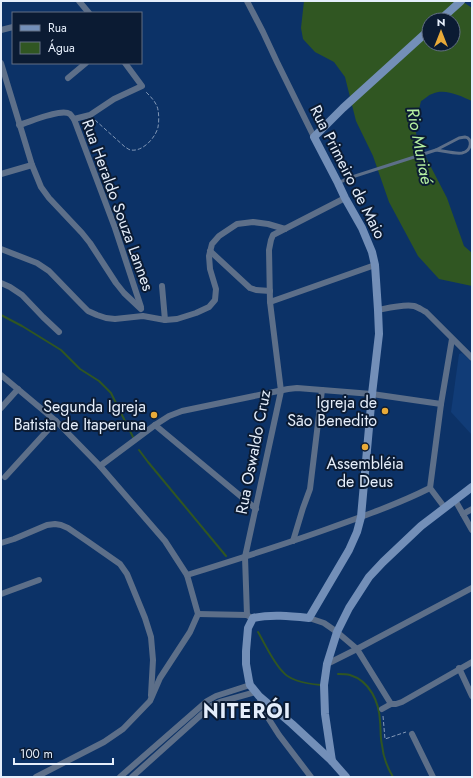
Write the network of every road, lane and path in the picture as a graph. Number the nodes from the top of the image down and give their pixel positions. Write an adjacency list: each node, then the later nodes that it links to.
1 (79, 1): 4 (street)
2 (246, 1): 17 (street, Rua Primeiro de Maio)
3 (461, 1): 5 (main road)
4 (88, 12)
5 (449, 12)
6 (12, 27): 7 (street)
7 (1, 30)
8 (421, 37): 17 (main road)
9 (1, 63): 16 (street)
10 (85, 64): 12 (street)
11 (126, 64): 13 (street)
12 (68, 78)
13 (142, 86): 14 (street); 14 (path)
14 (90, 115): 15 (street)
15 (74, 119): 16 (street, Rua Heraldo Souza Lannes); 32 (street, Rua Heraldo Souza Lannes)
16 (19, 125): 20 (street)
17 (314, 137): 22 (main road, Rua Primeiro de Maio)
18 (472, 146): 19 (lane); 19 (lane)
19 (436, 150): 22 (lane)
20 (32, 165): 21 (street); 32 (street)
21 (1, 174)
22 (338, 183): 23 (main road, Rua Primeiro de Maio)
23 (345, 198): 24 (street); 27 (main road, Rua Primeiro de Maio)
24 (285, 229): 26 (street); 30 (street, Rua Oswaldo Cruz)
25 (1, 249): 34 (street)
26 (210, 251): 30 (street); 35 (street)
27 (375, 265): 31 (street); 33 (main road, Rua Primeiro de Maio)
28 (1, 283): 36 (street)
29 (162, 286): 35 (street)
30 (270, 291): 31 (street, Rua Oswaldo Cruz)
31 (270, 302): 41 (street, Rua Oswaldo Cruz)
32 (141, 308): 34 (street, Rua Heraldo Souza Lannes)
33 (378, 310): 37 (street); 43 (main road, Rua Primeiro de Maio)
34 (143, 316): 35 (street)
35 (166, 320)
36 (59, 332)
37 (452, 339): 38 (street); 44 (street)
38 (472, 358)
39 (1, 375): 40 (street)
40 (18, 389): 45 (street); 46 (street)
41 (281, 390): 42 (street); 47 (street); 54 (street, Rua Oswaldo Cruz)
42 (322, 390): 43 (street); 59 (street)
43 (372, 394): 44 (street); 57 (main road, Rua Primeiro de Maio)
44 (441, 404): 51 (street)
45 (1, 408)
46 (56, 421): 48 (street); 49 (street)
47 (155, 425): 48 (street); 54 (street)
48 (100, 466): 62 (street)
49 (5, 477)
50 (472, 487): 52 (main road)
51 (430, 488): 53 (street); 57 (street)
52 (455, 500): 53 (main road); 56 (street)
53 (445, 508): 69 (main road)
54 (256, 509): 61 (street, Rua Oswaldo Cruz)
55 (472, 509): 56 (street)
56 (463, 514): 58 (street)
57 (361, 517): 59 (street); 68 (main road, Rua Primeiro de Maio)
58 (472, 530)
59 (293, 541): 61 (street)
60 (1, 543): 76 (street)
61 (245, 557): 62 (street); 67 (street, Rua Oswaldo Cruz)
62 (187, 575): 66 (street)
63 (39, 580): 65 (street)
64 (472, 588): 70 (street)
65 (1, 594)
66 (198, 614): 67 (street); 76 (street)
67 (250, 616): 68 (main road); 74 (main road, Rua Oswaldo Cruz)
68 (308, 618): 69 (street)
69 (337, 632): 70 (street); 72 (main road)
70 (357, 650): 72 (street); 77 (street)
71 (472, 662): 73 (street)
72 (327, 664): 81 (main road)
73 (459, 668): 75 (street); 77 (street)
74 (255, 691): 80 (street); 81 (main road); 82 (street); 86 (street, Rua Oswaldo Cruz)
75 (472, 696)
76 (150, 701): 83 (street)
77 (391, 704): 78 (street)
78 (382, 709): 79 (path)
79 (412, 734): 88 (street)
80 (143, 756): 82 (street); 84 (street)
81 (332, 761): 87 (main road)
82 (148, 762): 85 (street)
83 (36, 777)
84 (120, 777)
85 (132, 777)
86 (311, 777)
87 (346, 777)
88 (433, 777)

